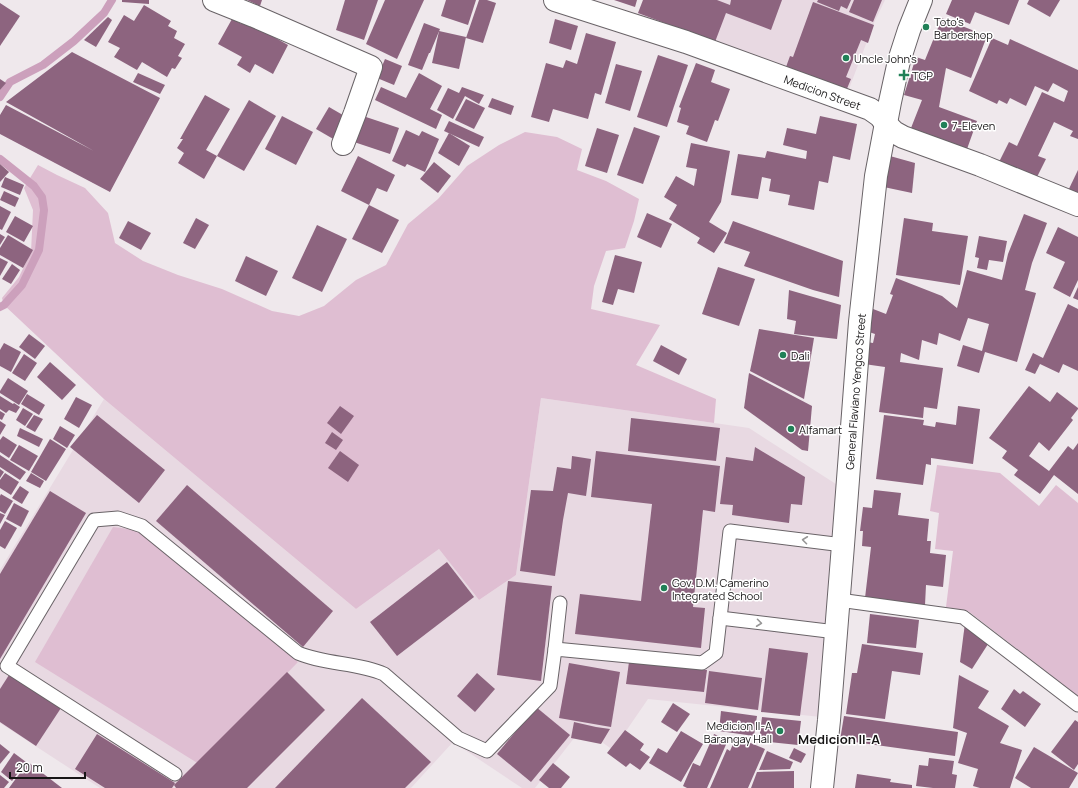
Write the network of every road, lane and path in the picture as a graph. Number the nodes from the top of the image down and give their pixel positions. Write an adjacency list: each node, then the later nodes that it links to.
1 (214, 0): 5 (street)
2 (555, 0): 4 (street, Medicion Street)
3 (921, 0): 4 (street, General Flaviano Yengco Street)
4 (886, 124): 6 (street, Medicion Street); 7 (street, General Flaviano Yengco Street)
5 (343, 144)
6 (1078, 205)
7 (844, 545): 8 (street, General Flaviano Yengco Street); 10 (lane, one-way to 10)
8 (839, 600): 11 (street, General Flaviano Yengco Street); 13 (lane)
9 (560, 603): 12 (lane)
10 (720, 618): 11 (lane, one-way to 11); 12 (lane)
11 (836, 632): 15 (street, General Flaviano Yengco Street)
12 (555, 649): 14 (lane)
13 (1078, 705)
14 (175, 774)
15 (822, 788)

